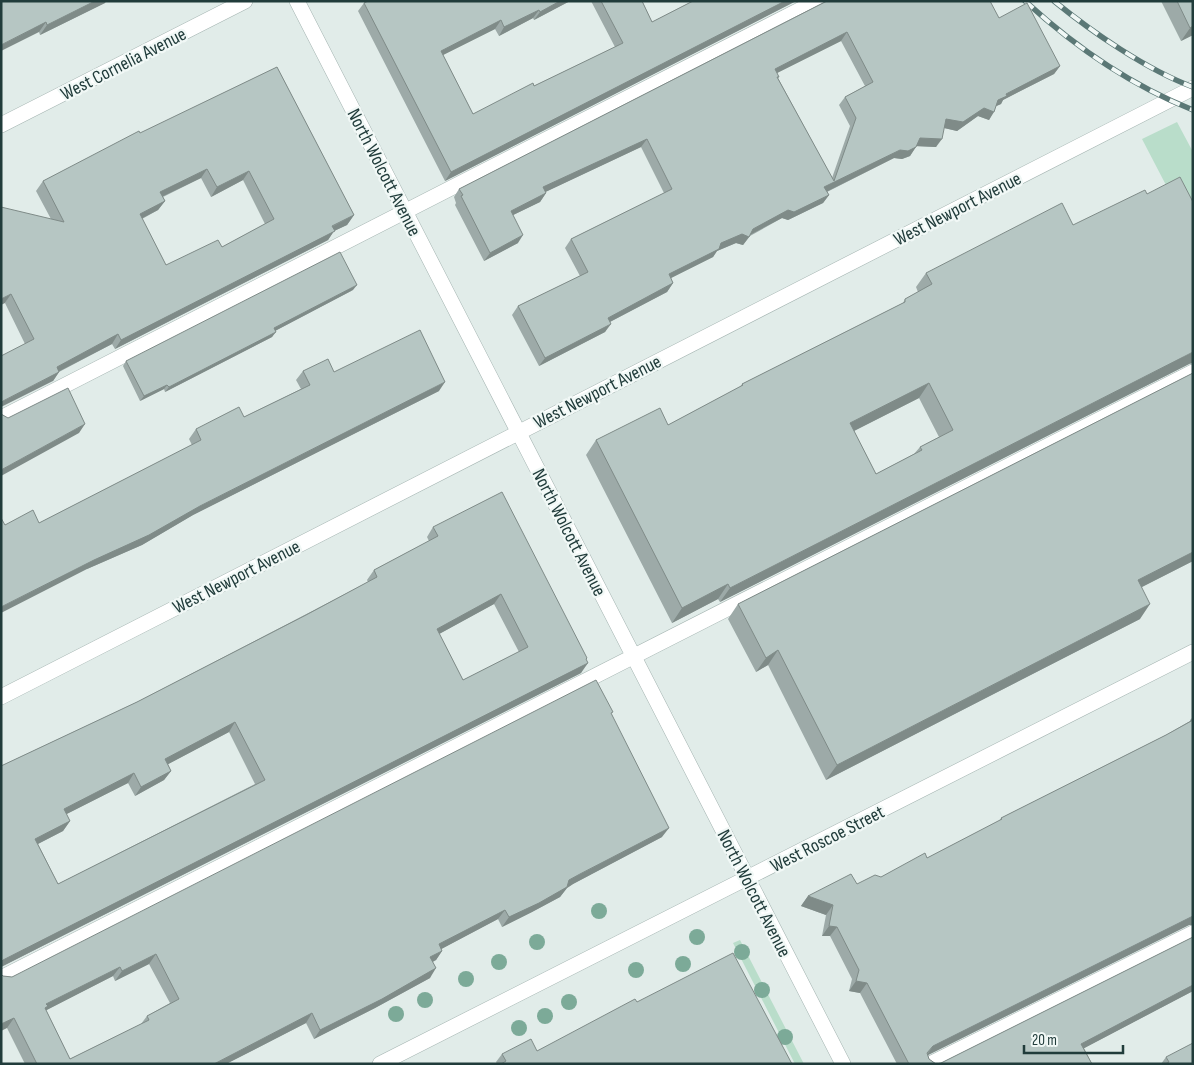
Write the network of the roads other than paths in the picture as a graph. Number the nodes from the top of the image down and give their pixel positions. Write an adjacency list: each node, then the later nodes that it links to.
1 (245, 1): 5 (street, West Cornelia Avenue)
2 (297, 1): 6 (street, North Wolcott Avenue)
3 (817, 1): 6 (street)
4 (1193, 88): 9 (street, West Newport Avenue)
5 (1, 126)
6 (405, 212): 8 (street); 9 (street, North Wolcott Avenue)
7 (1193, 372): 11 (street)
8 (1, 418)
9 (518, 431): 11 (street, North Wolcott Avenue); 12 (street, West Newport Avenue)
10 (1193, 652): 13 (street, West Roscoe Street)
11 (634, 656): 13 (street, North Wolcott Avenue); 15 (street)
12 (1, 697)
13 (747, 877): 16 (street, West Roscoe Street); 17 (street, North Wolcott Avenue)
14 (1193, 933): 18 (street)
15 (1, 978)
16 (380, 1064)
17 (843, 1064)
18 (930, 1064)

